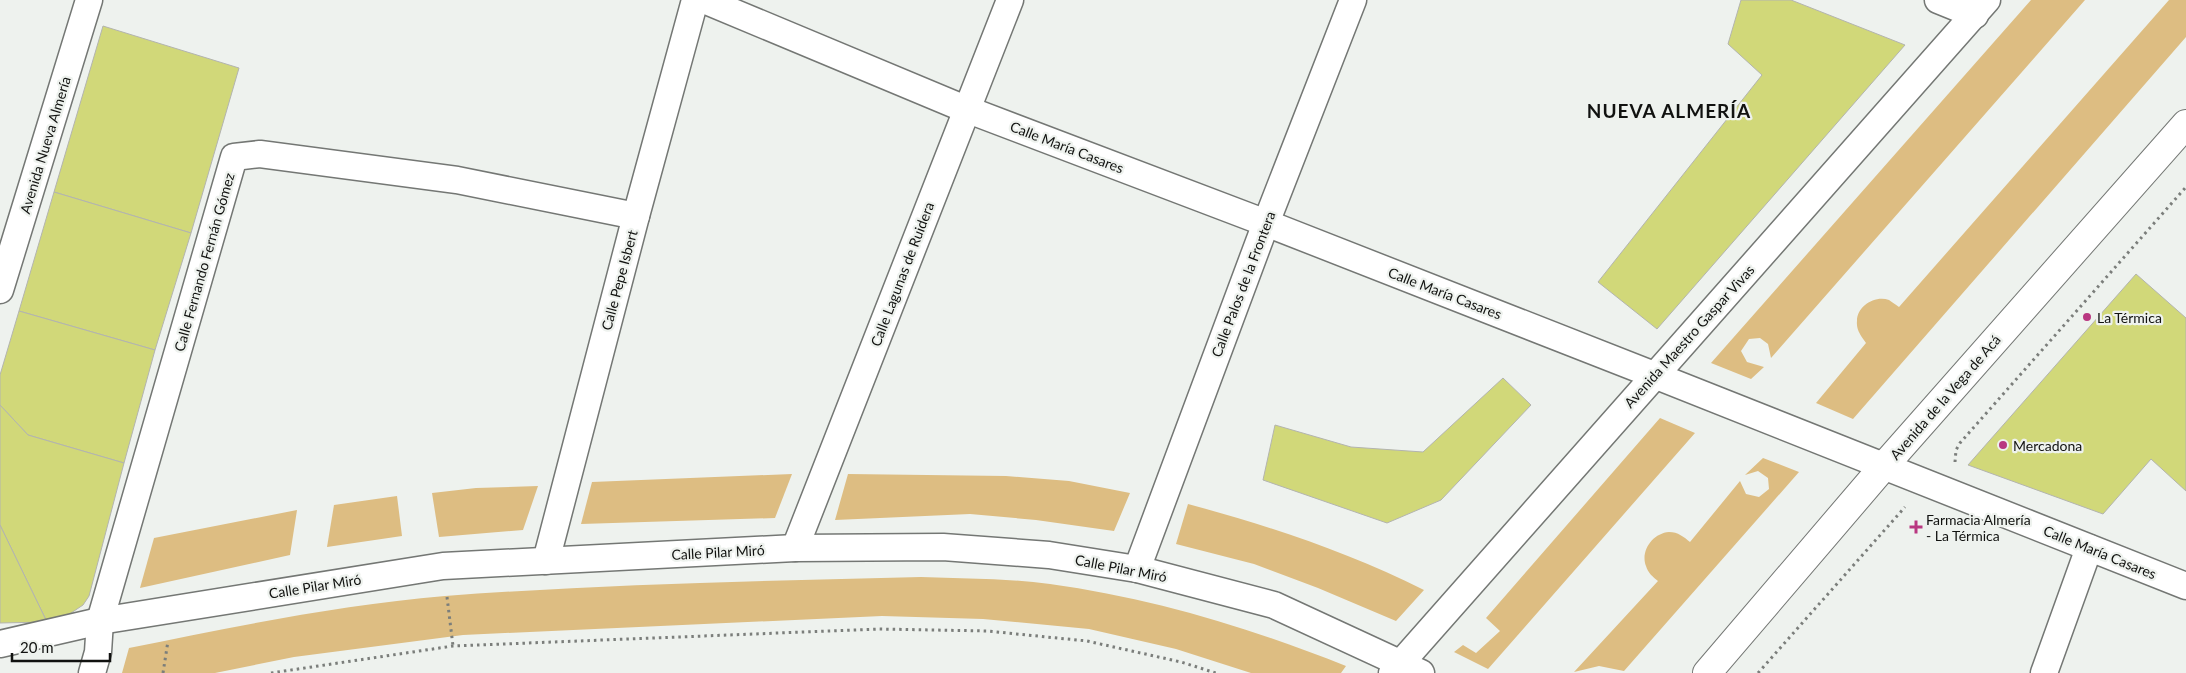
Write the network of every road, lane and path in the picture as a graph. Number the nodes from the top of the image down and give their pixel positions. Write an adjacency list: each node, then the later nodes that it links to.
1 (89, 0): 13 (street, Avenida Nueva Almería)
2 (695, 0): 11 (street, Calle Pepe Isbert)
3 (704, 0): 8 (street, Calle María Casares)
4 (1010, 0): 8 (street, Calle Lagunas de Ruidera)
5 (1353, 0): 12 (street, Calle Palos de la Frontera)
6 (1938, 0): 7 (street)
7 (1981, 7): 14 (street, Avenida Maestro Gaspar Vivas)
8 (967, 110): 12 (street, Calle María Casares); 18 (street, Calle Lagunas de Ruidera)
9 (2186, 124): 16 (main road, Avenida de la Vega de Acá)
10 (2186, 187): 15 (path)
11 (636, 216): 20 (street, Calle Pepe Isbert); 24 (street, Calle Fernando Fernán Gómez)
12 (1266, 223): 14 (street, Calle María Casares); 22 (street, Calle Palos de la Frontera)
13 (0, 290)
14 (1654, 375): 16 (street, Calle María Casares); 27 (street, Avenida Maestro Gaspar Vivas)
15 (1956, 450)
16 (1884, 466): 19 (street, Calle María Casares); 31 (main road, Avenida de la Vega de Acá)
17 (1905, 508): 32 (path)
18 (795, 548): 20 (street, Calle Pilar Miró); 22 (street, Calle Pilar Miró)
19 (2090, 548): 23 (street, Calle María Casares); 33 (street)
20 (546, 561): 21 (street, Calle Pilar Miró)
21 (443, 566): 24 (street, Calle Pilar Miró); 26 (path)
22 (1137, 569): 27 (street, Calle Pilar Miró)
23 (2186, 586)
24 (100, 621): 25 (street, Calle Pilar Miró); 28 (street, Calle Fernando Fernán Gómez)
25 (0, 644)
26 (453, 646): 29 (path); 30 (path)
27 (1405, 670)
28 (92, 673)
29 (271, 673)
30 (1216, 673)
31 (1707, 673)
32 (1758, 673)
33 (2044, 673)

